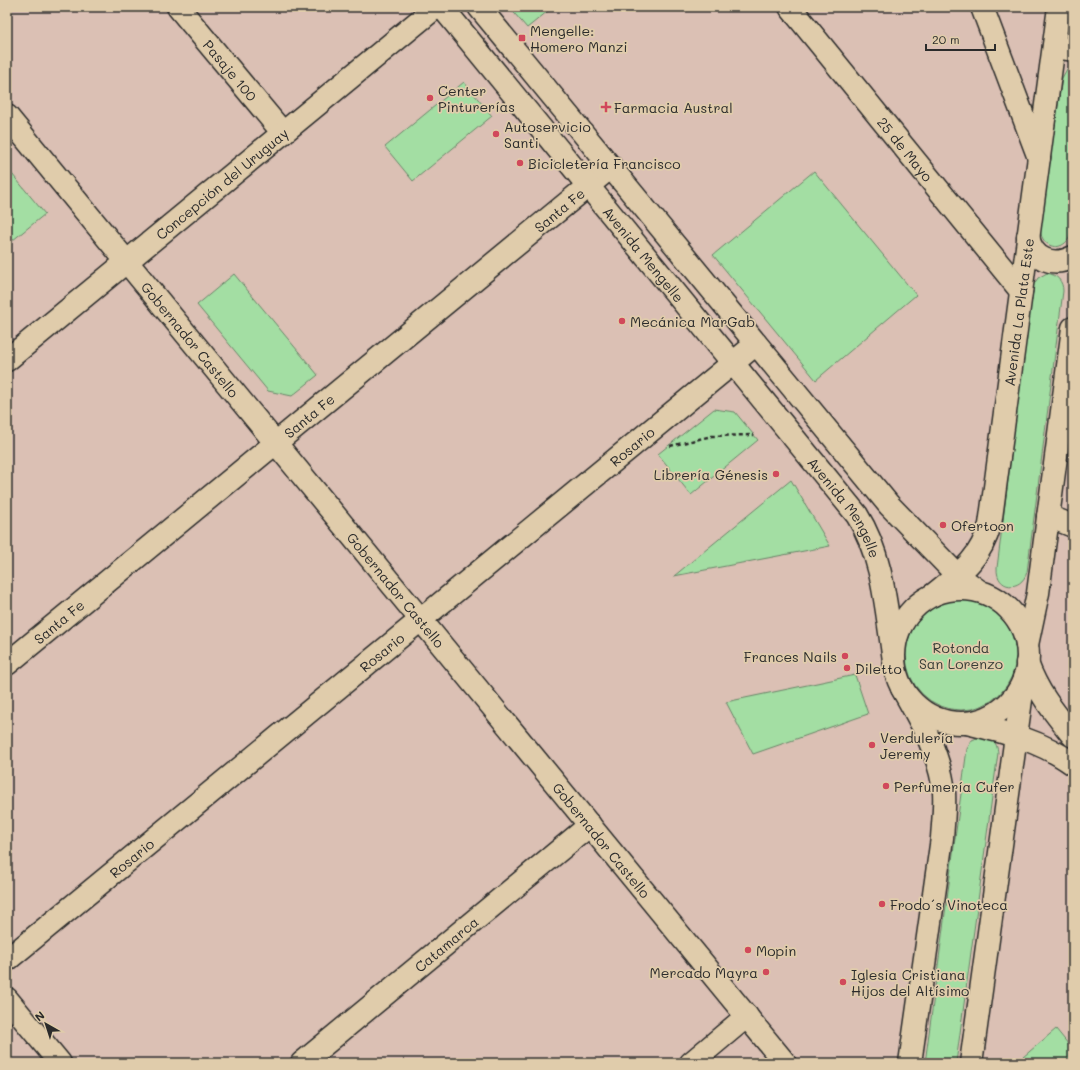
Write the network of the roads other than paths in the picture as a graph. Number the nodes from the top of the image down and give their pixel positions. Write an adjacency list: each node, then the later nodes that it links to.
1 (178, 7): 10 (street, Pasaje 100)
2 (436, 7): 10 (street, Concepción del Uruguay)
3 (442, 7): 13 (street, Avenida Mengelle)
4 (479, 7): 12 (street, Avenida Mengelle)
5 (790, 7): 17 (street, 25 de Mayo)
6 (982, 7): 11 (street)
7 (1059, 7): 8 (street, Avenida La Plata Este)
8 (1064, 48): 11 (street, Avenida La Plata Este)
9 (7, 116): 16 (street, Gobernador Castello)
10 (283, 133): 16 (street, Concepción del Uruguay)
11 (1039, 158): 14 (street, Avenida La Plata Este)
12 (611, 167): 13 (street, Santa Fe); 19 (street, Avenida Mengelle)
13 (588, 186): 21 (street, Avenida Mengelle); 22 (street, Santa Fe)
14 (1028, 236): 15 (street); 17 (street, Avenida La Plata Este)
15 (1073, 257)
16 (127, 262): 20 (street, Concepción del Uruguay); 22 (street, Gobernador Castello)
17 (1021, 291): 25 (street, Avenida La Plata Este)
18 (1073, 328): 23 (street)
19 (756, 344): 21 (street, Rosario); 25 (street, Avenida Mengelle)
20 (7, 360)
21 (733, 363): 28 (street, Rosario); 29 (street, Avenida Mengelle)
22 (276, 443): 28 (street, Gobernador Castello); 31 (street, Santa Fe)
23 (1048, 516): 24 (street); 30 (street)
24 (1073, 526)
25 (958, 575): 26 (street, Avenida Mengelle); 27 (street, Avenida La Plata Este)
26 (979, 591): 27 (street); 30 (street)
27 (933, 595): 29 (street)
28 (421, 619): 37 (street, Gobernador Castello); 38 (street, Rosario)
29 (894, 660): 32 (street)
30 (1026, 662): 33 (street); 34 (street); 35 (street)
31 (7, 664)
32 (902, 688): 33 (street); 45 (street)
33 (964, 722): 34 (street)
34 (1016, 736): 36 (street); 46 (street)
35 (1073, 736)
36 (1073, 764)
37 (590, 825): 40 (street, Gobernador Castello); 42 (street, Catamarca)
38 (7, 960)
39 (7, 1000): 41 (street)
40 (747, 1016): 43 (street); 44 (street, Gobernador Castello)
41 (60, 1063)
42 (302, 1063)
43 (691, 1063)
44 (785, 1063)
45 (910, 1063)
46 (971, 1063)

